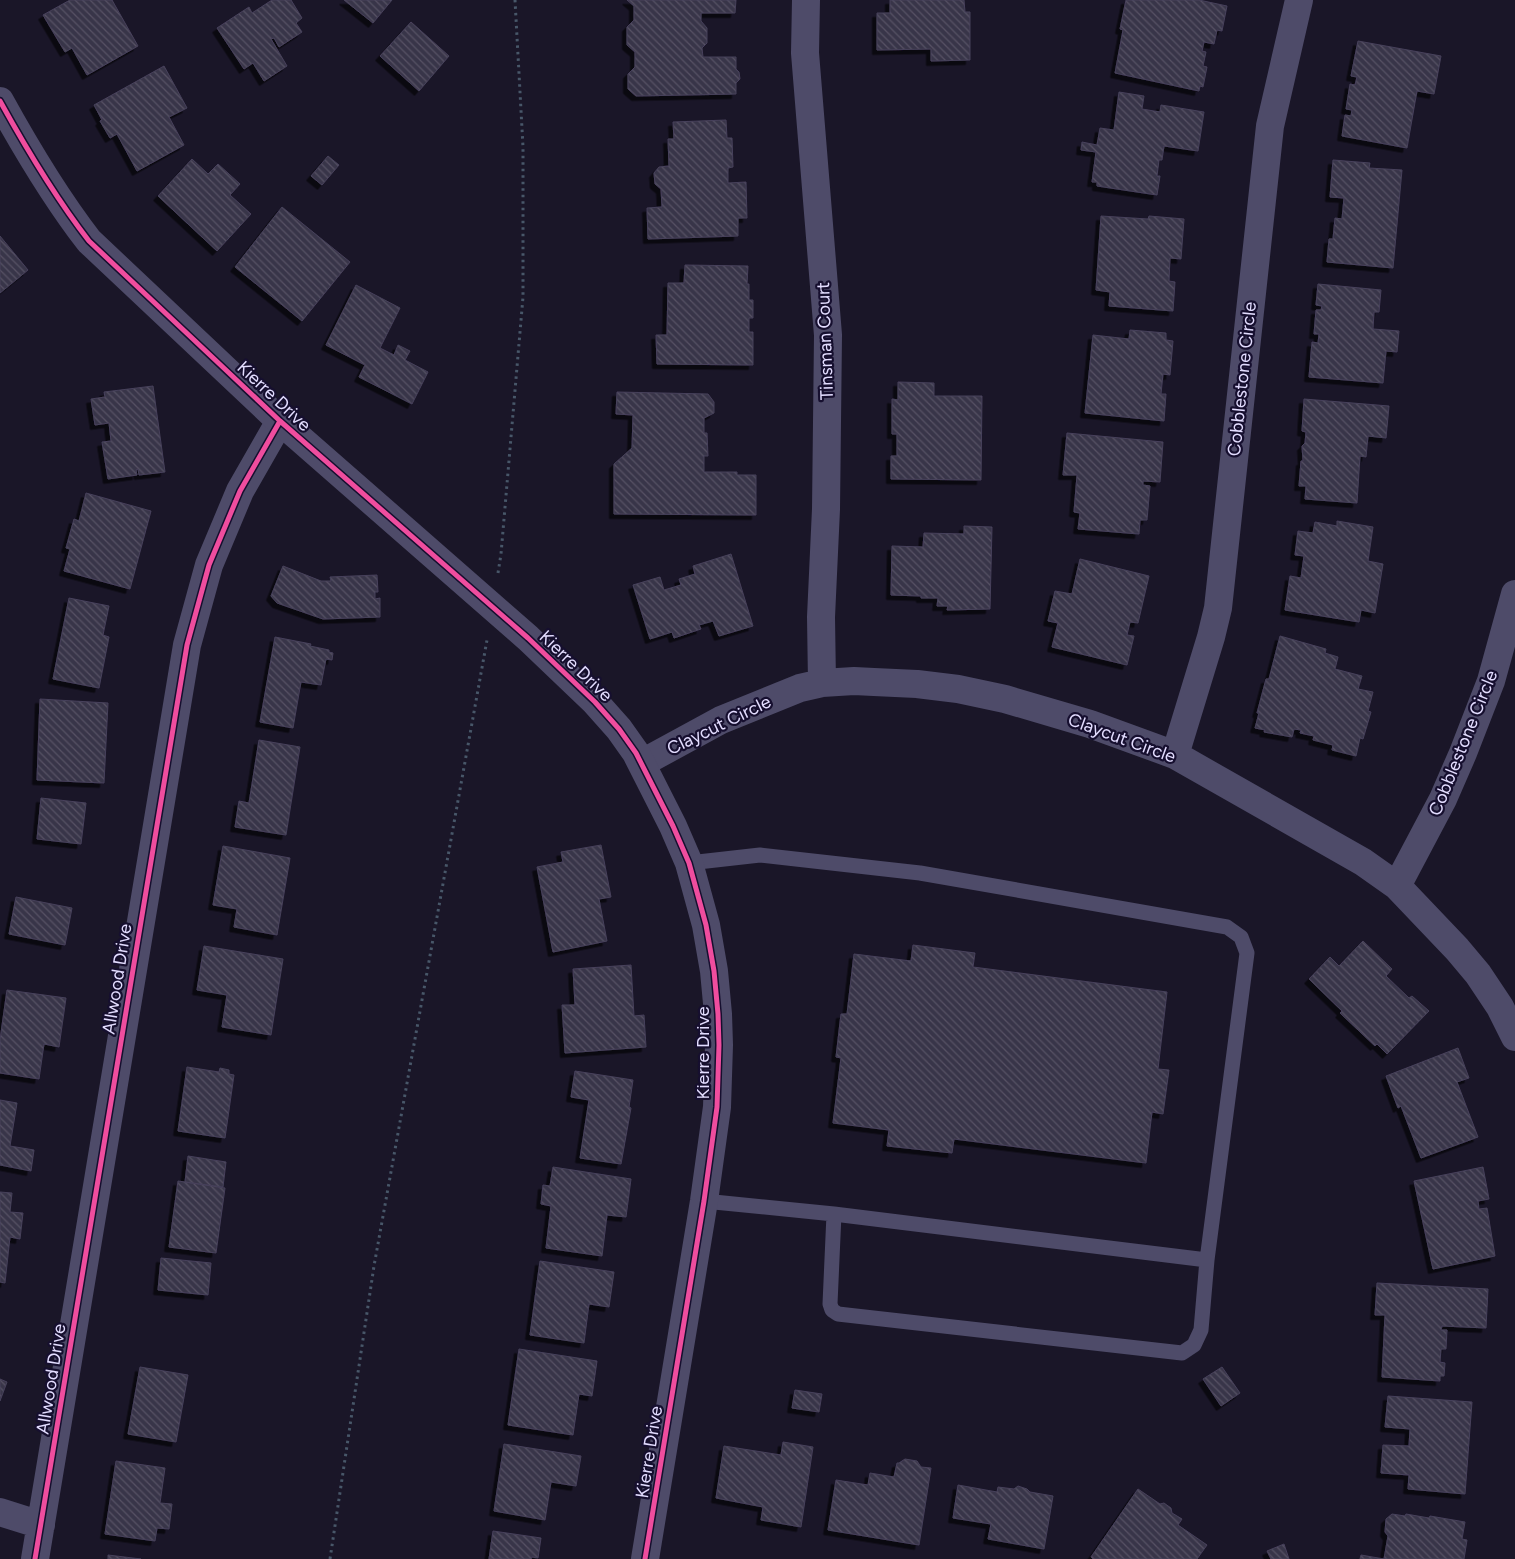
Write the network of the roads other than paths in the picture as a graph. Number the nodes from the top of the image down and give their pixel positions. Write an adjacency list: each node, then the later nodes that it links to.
1 (806, 0): 6 (street, Tinsman Court)
2 (1299, 0): 7 (street, Cobblestone Circle)
3 (3, 114): 4 (street, Kierre Drive)
4 (280, 421): 8 (street, Kierre Drive); 16 (street, Allwood Drive)
5 (1515, 594): 10 (street, Cobblestone Circle)
6 (822, 683): 7 (street, Claycut Circle); 8 (street, Claycut Circle)
7 (1175, 755): 10 (street, Claycut Circle)
8 (642, 763): 9 (street, Kierre Drive)
9 (689, 863): 12 (street, Kierre Drive); 14 (lane)
10 (1397, 886): 11 (street, Claycut Circle)
11 (1515, 1036)
12 (704, 1201): 13 (lane); 18 (street, Kierre Drive)
13 (834, 1214): 14 (lane); 14 (lane)
14 (1207, 1260)
15 (0, 1512): 16 (street)
16 (41, 1525): 17 (street, Allwood Drive)
17 (35, 1559)
18 (645, 1559)

